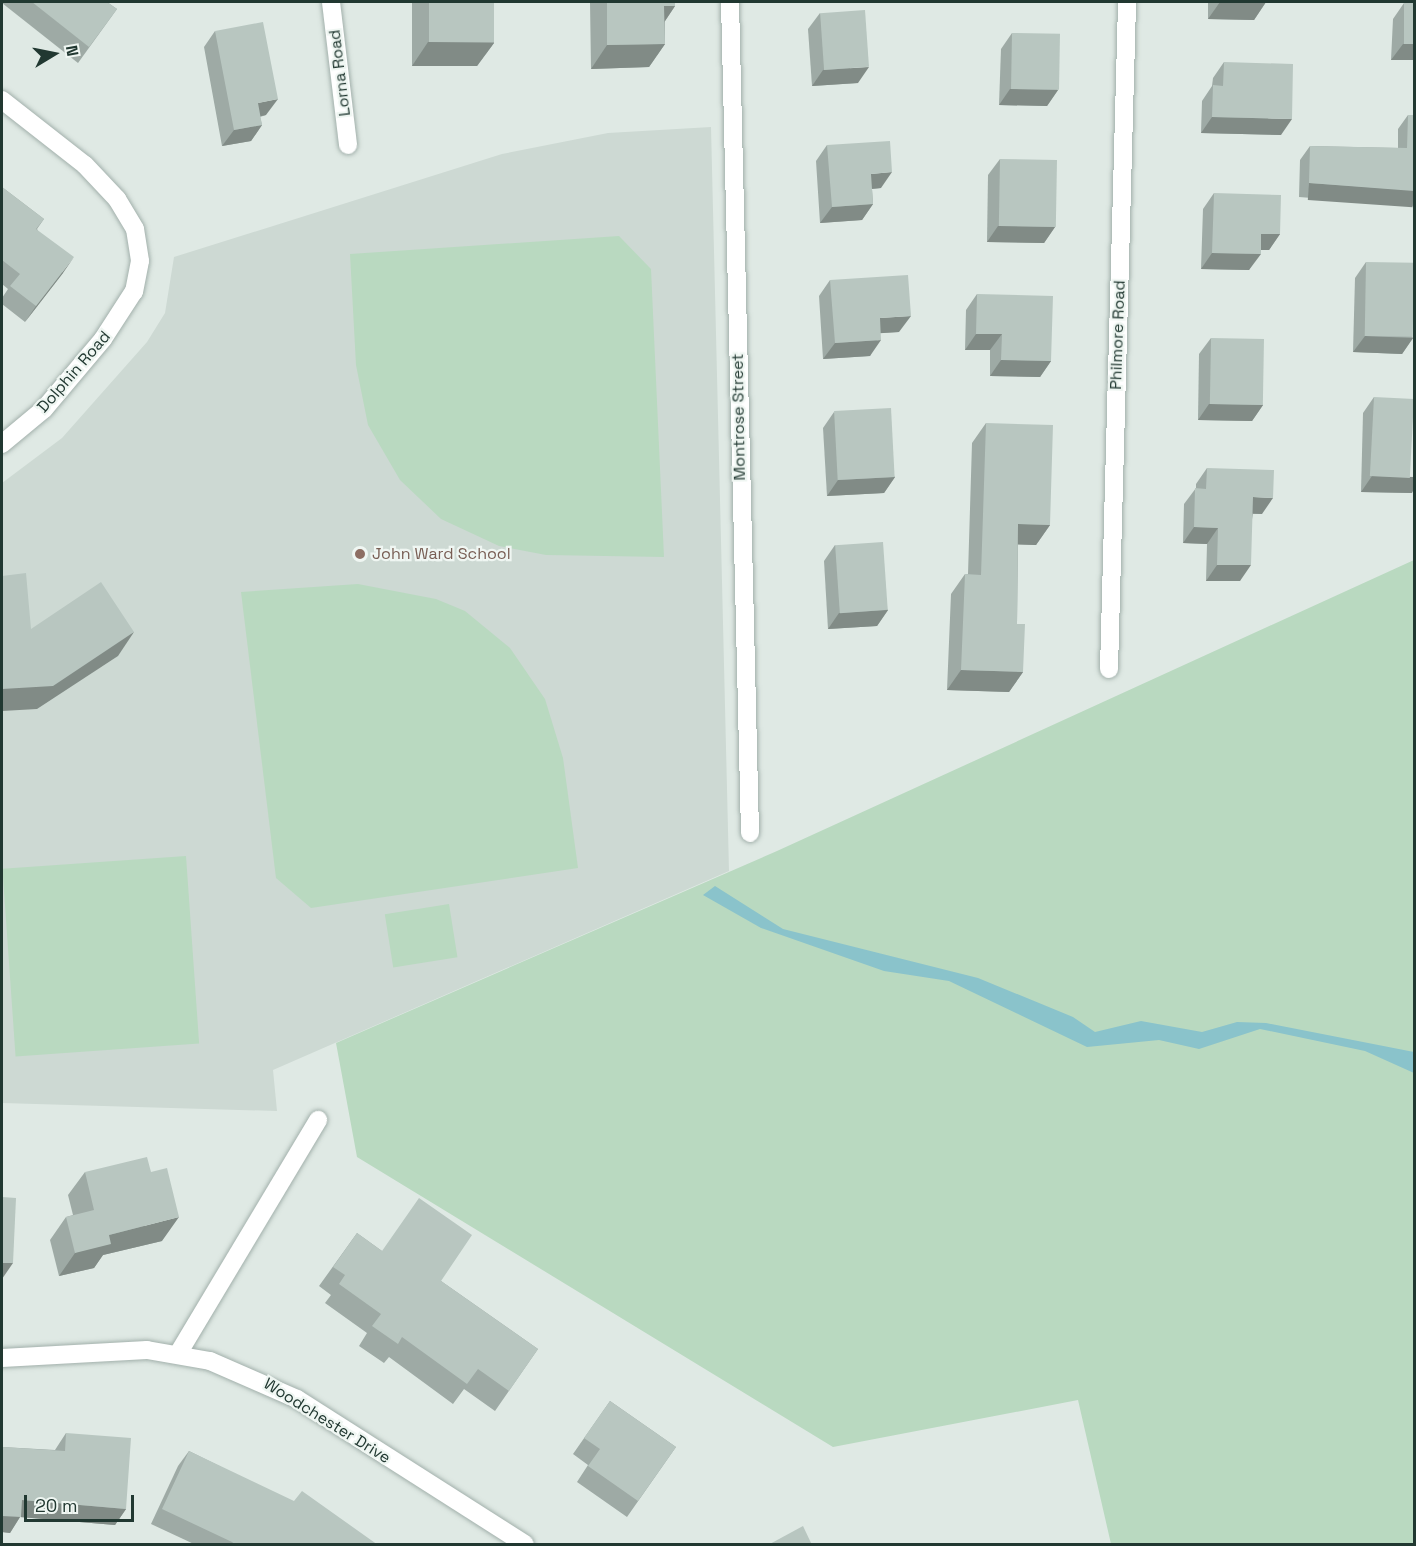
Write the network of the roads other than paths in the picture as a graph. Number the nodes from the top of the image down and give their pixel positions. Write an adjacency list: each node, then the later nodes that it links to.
1 (331, 2): 5 (street, Lorna Road)
2 (730, 2): 8 (street, Montrose Street)
3 (1127, 2): 7 (street, Philmore Road)
4 (2, 100): 6 (street, Dolphin Road)
5 (348, 145)
6 (2, 444)
7 (1109, 669)
8 (750, 833)
9 (318, 1120): 10 (street)
10 (178, 1354): 11 (street, Woodchester Drive); 12 (street, Woodchester Drive)
11 (2, 1358)
12 (525, 1545)

